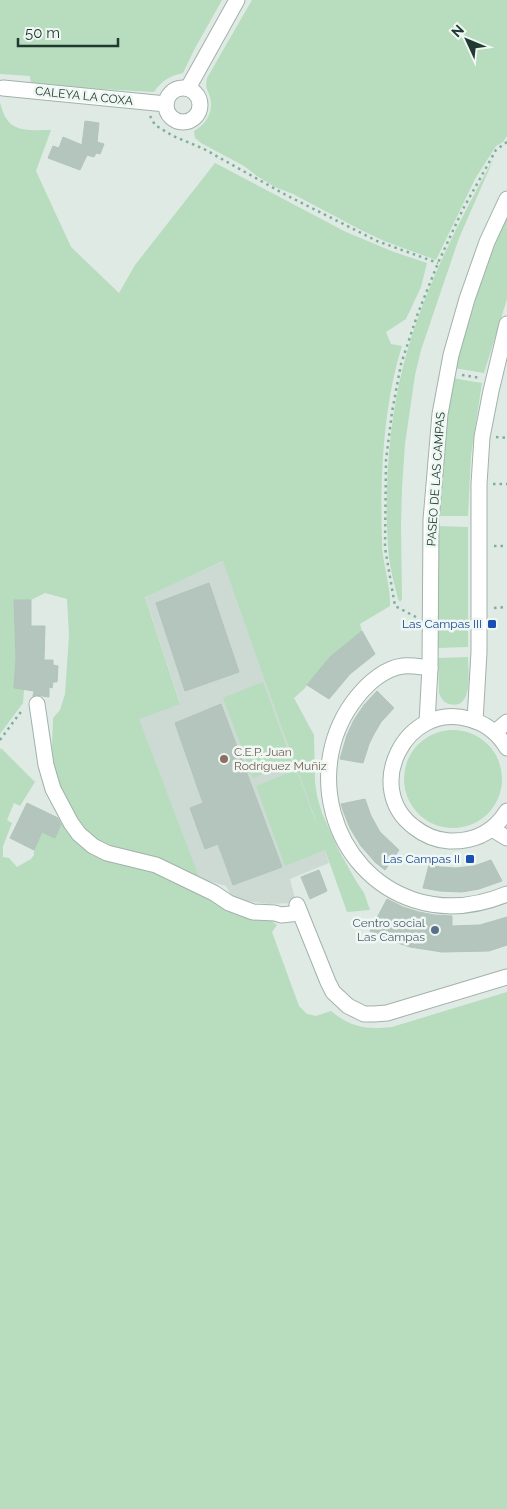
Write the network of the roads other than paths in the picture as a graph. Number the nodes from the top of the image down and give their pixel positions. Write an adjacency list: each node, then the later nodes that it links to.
1 (237, 0): 3 (street)
2 (3, 88): 4 (street, CALEYA LA COXA)
3 (188, 88): 4 (street); 4 (street)
4 (166, 104)
5 (507, 199): 7 (street, PASEO DE LAS CAMPAS)
6 (507, 324): 9 (street)
7 (430, 668): 10 (street, PASEO DE LAS CAMPAS); 17 (street)
8 (37, 704): 18 (street)
9 (475, 721): 10 (street); 12 (street)
10 (427, 722): 15 (street)
11 (507, 722): 12 (street)
12 (495, 732): 13 (street)
13 (507, 748)
14 (506, 816): 15 (street)
15 (492, 829): 16 (street)
16 (507, 838)
17 (507, 894)
18 (507, 977)

